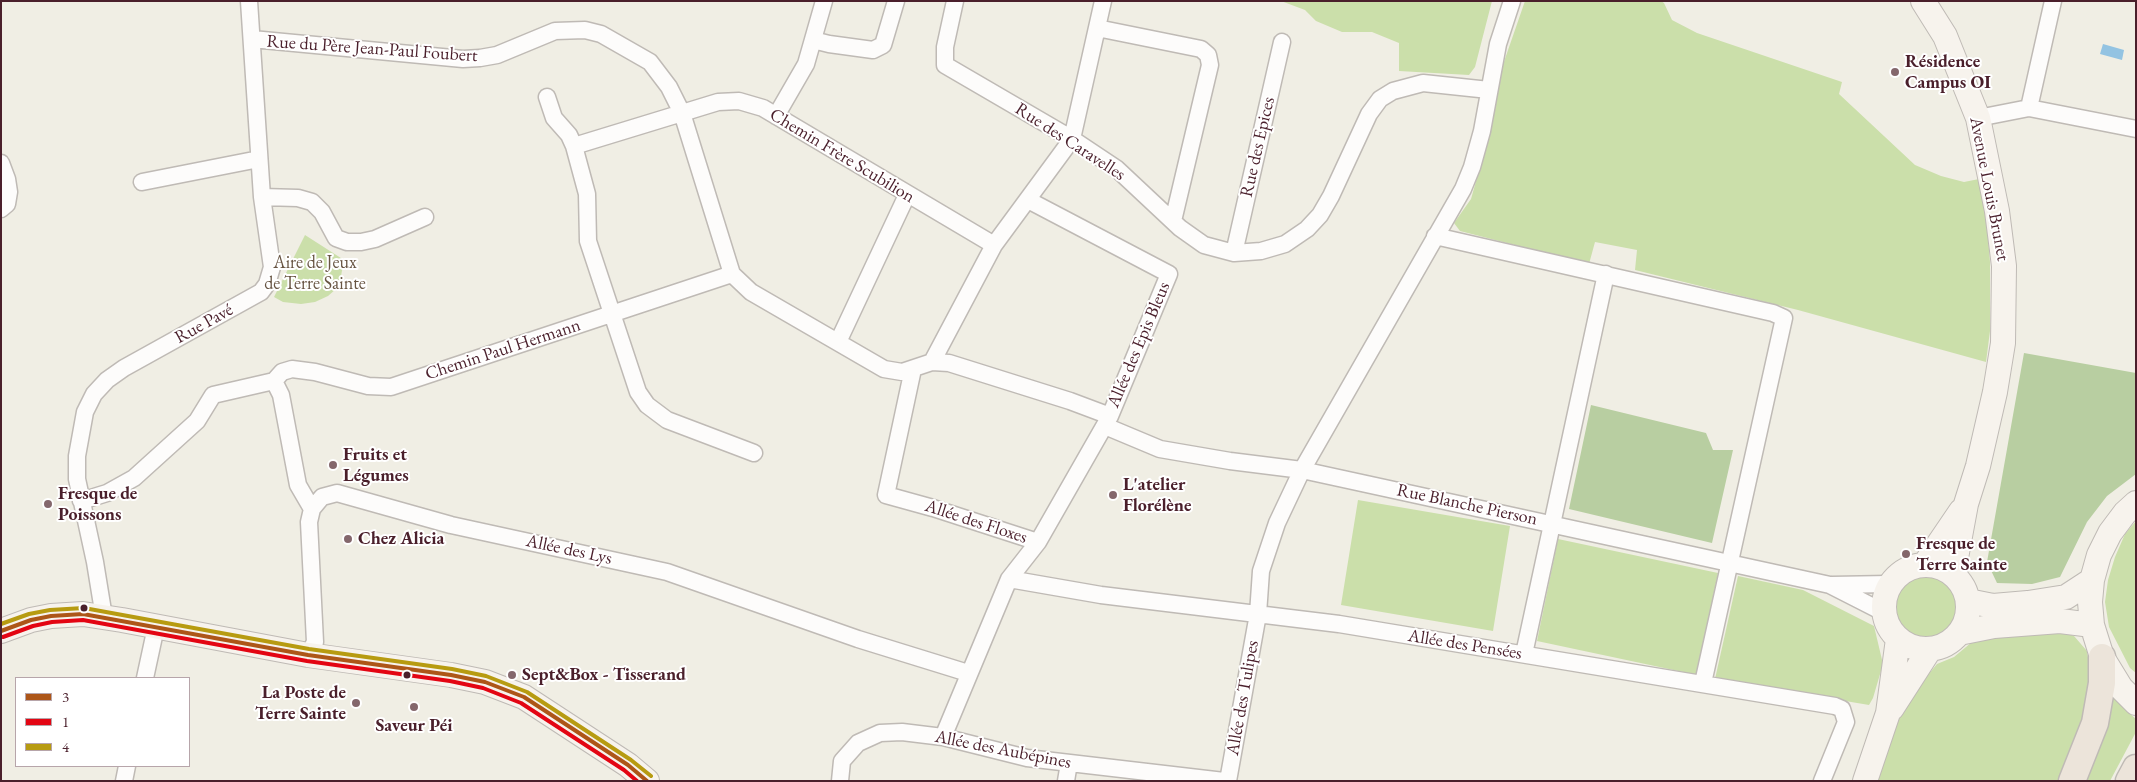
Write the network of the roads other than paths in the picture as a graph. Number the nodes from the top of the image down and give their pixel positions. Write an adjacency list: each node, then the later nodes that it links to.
1 (249, 1): 10 (street, Rue Pavé)
2 (824, 1): 11 (street)
3 (896, 1): 11 (street)
4 (955, 1): 20 (street, Rue des Caravelles)
5 (1512, 1): 13 (street, Allée des Tulipes)
6 (1922, 1): 18 (street, Avenue Louis Brunet)
7 (2053, 1): 15 (street)
8 (1098, 2): 9 (street)
9 (1097, 28): 20 (street); 30 (street)
10 (252, 40): 16 (street, Rue du Père Jean-Paul Foubert); 22 (street, Rue Pavé)
11 (813, 40): 17 (street)
12 (1282, 42): 33 (street, Rue des Epices)
13 (1490, 90): 31 (street, Allée des Tulipes); 33 (street, Rue des Caravelles)
14 (547, 97): 21 (street)
15 (2029, 108): 18 (street); 19 (street)
16 (682, 113): 17 (street, Chemin Frère Scubilion); 21 (street, Chemin Frère Scubilion); 34 (street, Rue du Père Jean-Paul Foubert)
17 (776, 116): 25 (street, Chemin Frère Scubilion)
18 (1978, 118): 46 (street, Avenue Louis Brunet)
19 (2136, 129)
20 (1072, 139): 27 (street); 30 (street, Rue des Caravelles)
21 (574, 146): 36 (street)
22 (259, 159): 24 (street); 26 (street, Rue Pavé)
23 (1, 163): 28 (street)
24 (142, 182)
25 (907, 195): 32 (street, Chemin Frère Scubilion); 37 (street)
26 (262, 197): 29 (street); 44 (street, Rue Pavé)
27 (1028, 200): 32 (street); 41 (street, Allée des Epis Bleus)
28 (1, 209)
29 (425, 217)
30 (1173, 222): 33 (street, Rue des Caravelles)
31 (1435, 236): 35 (street); 43 (street, Allée des Tulipes)
32 (994, 245): 38 (street)
33 (1234, 253)
34 (732, 274): 36 (street, Chemin Paul Hermann); 37 (street, Rue du Père Jean-Paul Foubert)
35 (1606, 274): 48 (street); 50 (street)
36 (613, 313): 40 (street, Chemin Paul Hermann); 42 (street)
37 (838, 342): 39 (street, Rue du Père Jean-Paul Foubert)
38 (932, 362): 39 (street, Rue du Père Jean-Paul Foubert); 41 (street, Rue du Père Jean-Paul Foubert)
39 (913, 369): 49 (street, Allée des Floxes)
40 (274, 381): 44 (street, Chemin Paul Hermann); 47 (street)
41 (1107, 421): 43 (street, Rue Blanche Pierson); 49 (street)
42 (754, 453)
43 (1302, 470): 48 (street, Rue Blanche Pierson); 59 (street, Allée des Tulipes)
44 (81, 500): 60 (street, Rue Pavé)
45 (2136, 503): 54 (street)
46 (1966, 504): 51 (street, Avenue Louis Brunet); 52 (street, Avenue Louis Brunet)
47 (312, 509): 68 (street); 70 (street, Allée des Lys)
48 (1551, 524): 50 (street, Rue Blanche Pierson); 67 (street)
49 (1038, 542): 53 (street, Allée des Floxes)
50 (1730, 562): 56 (street, Rue Blanche Pierson); 72 (street)
51 (1925, 564): 52 (street); 55 (street)
52 (1953, 574): 57 (street)
53 (1010, 579): 59 (street, Allée des Pensées); 70 (street, Allée des Floxes)
54 (2092, 580): 57 (street); 61 (street)
55 (1889, 584): 56 (street, Rue Blanche Pierson); 58 (street)
56 (1830, 586): 58 (street, Rue Blanche Pierson)
57 (1968, 601): 64 (street)
58 (1883, 612): 65 (street)
59 (1258, 614): 67 (street, Allée des Pensées); 83 (street, Allée des Tulipes)
60 (104, 617): 62 (street); 63 (street)
61 (2092, 625): 64 (street); 69 (street)
62 (156, 627): 68 (street); 71 (street)
63 (1, 631)
64 (1959, 633): 66 (street)
65 (1898, 639): 66 (street); 74 (street)
66 (1930, 649): 74 (street)
67 (1524, 654): 72 (street, Allée des Pensées)
68 (308, 655): 80 (street)
69 (2102, 657): 73 (street); 86 (main road)
70 (968, 674): 75 (street, Allée des Floxes)
71 (145, 677)
72 (1703, 683): 84 (street, Allée des Pensées)
73 (2134, 702)
74 (1888, 713): 85 (street)
75 (943, 737): 78 (street, Allée des Aubépines); 81 (street, Allée des Aubépines)
76 (127, 767): 79 (street)
77 (2136, 768): 87 (main road)
78 (1068, 775): 82 (street, Allée des Aubépines)
79 (124, 781)
80 (647, 781)
81 (840, 781)
82 (1224, 781)
83 (1228, 781)
84 (1822, 781)
85 (1865, 781)
86 (2072, 781)
87 (2129, 781)

